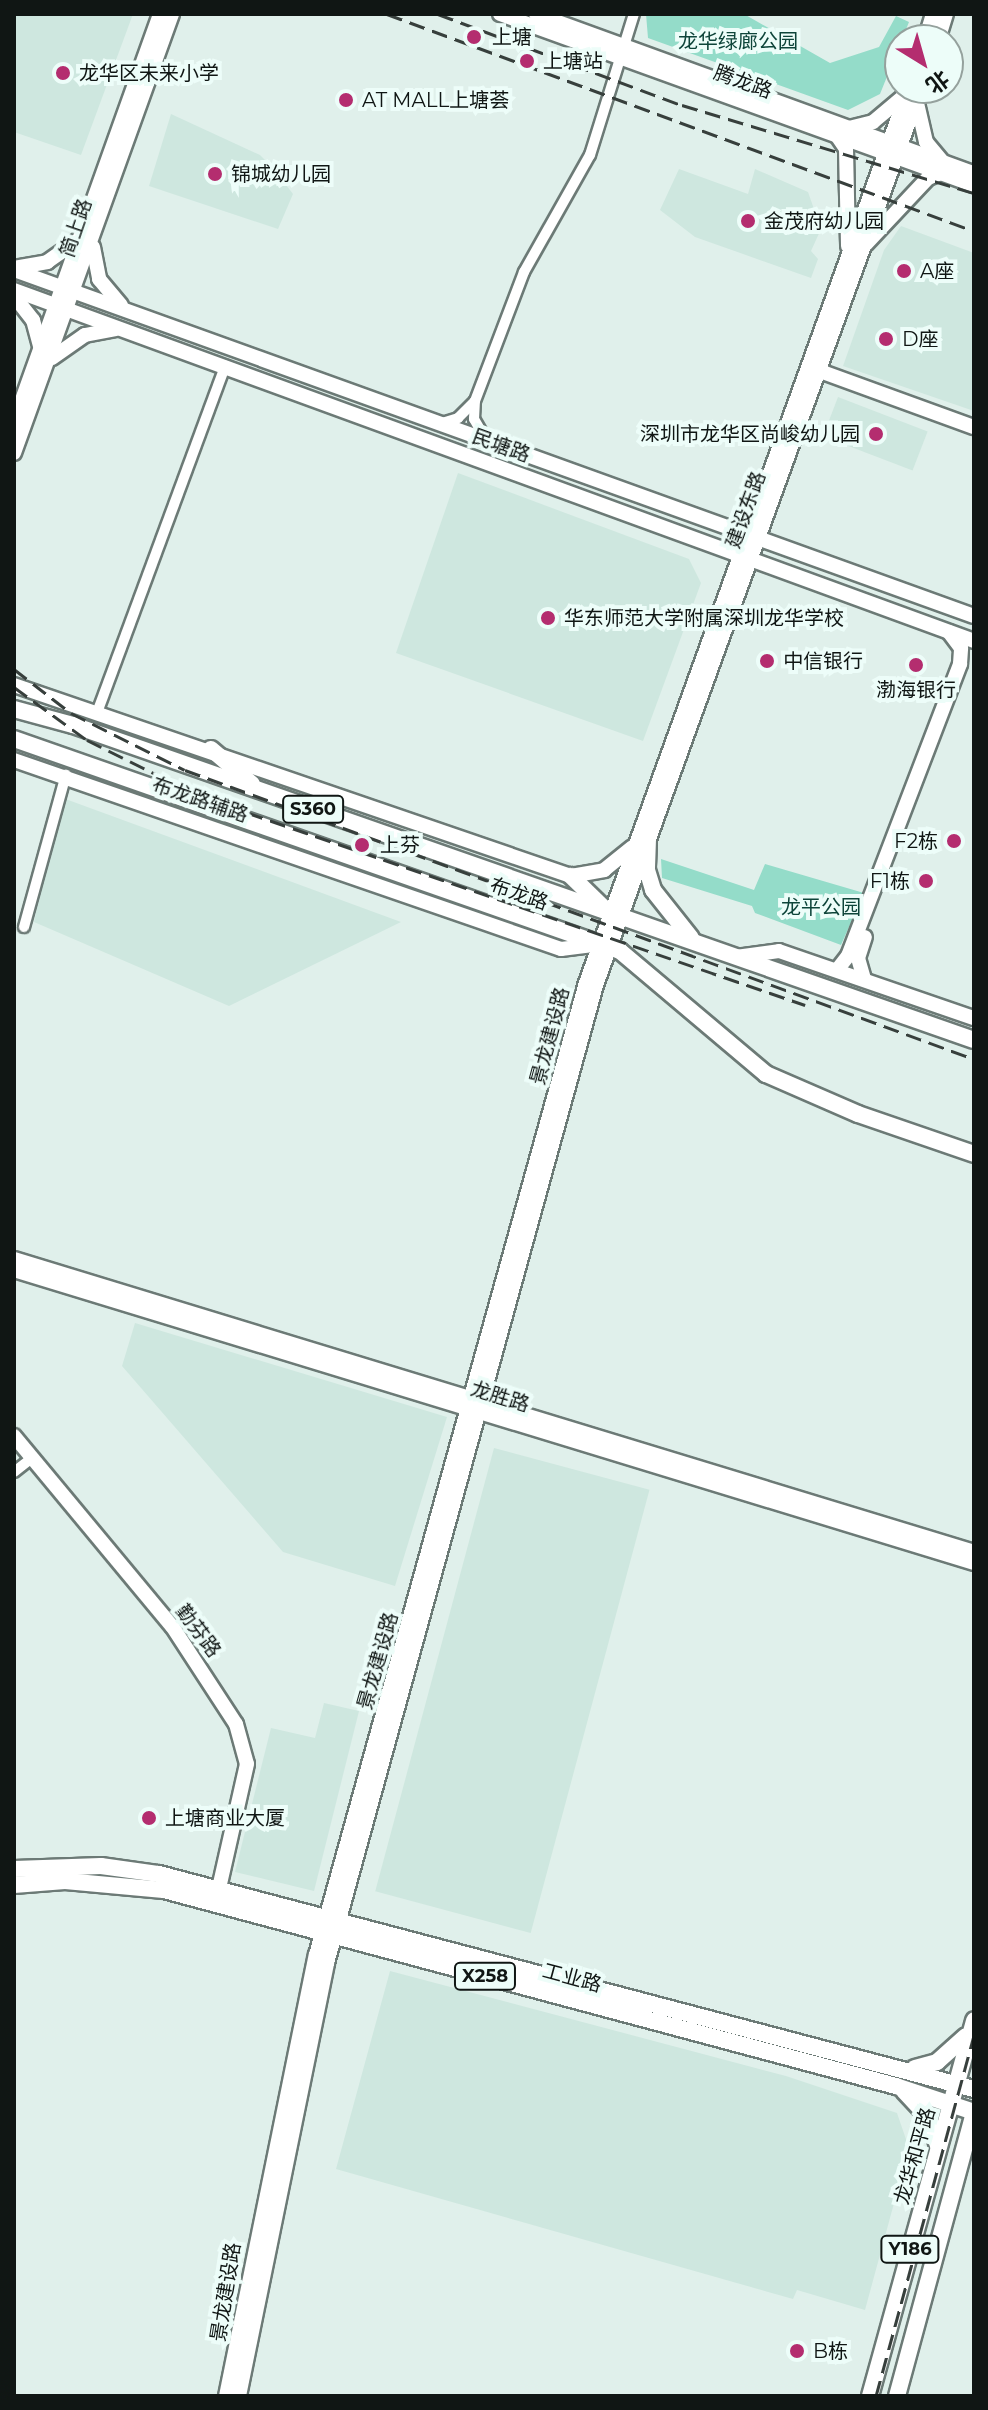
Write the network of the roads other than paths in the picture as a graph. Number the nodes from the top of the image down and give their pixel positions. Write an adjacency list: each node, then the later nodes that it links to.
1 (160, 14): 15 (main road, 简上路)
2 (172, 14): 15 (main road, 简上路)
3 (500, 14): 6 (main road, 腾龙路)
4 (536, 14): 6 (main road, 腾龙路)
5 (634, 14): 6 (street)
6 (623, 53): 10 (main road, 腾龙路); 26 (street)
7 (898, 104): 10 (main road)
8 (909, 104): 11 (main road, 建设东路)
9 (916, 104): 12 (main road)
10 (843, 133): 11 (main road, 腾龙路); 16 (main road)
11 (891, 150): 12 (main road, 腾龙路); 16 (main road, 建设东路)
12 (942, 168): 13 (main road, 腾龙路); 14 (main road, 腾龙路); 16 (main road)
13 (974, 173)
14 (974, 185)
15 (89, 236): 17 (main road); 18 (main road, 简上路); 21 (main road)
16 (854, 253): 25 (main road, 建设东路); 32 (main road, 建设东路)
17 (14, 269): 18 (main road, 民塘路)
18 (69, 290): 20 (main road, 简上路); 21 (main road, 民塘路)
19 (14, 293): 20 (main road, 民塘路); 23 (main road)
20 (63, 308): 22 (main road, 民塘路); 23 (main road, 简上路)
21 (131, 312): 28 (main road, 民塘路)
22 (124, 330): 23 (main road); 24 (main road, 民塘路)
23 (43, 360): 27 (main road, 简上路); 31 (main road, 简上路)
24 (225, 366): 33 (main road, 民塘路); 40 (street)
25 (817, 370): 29 (main road); 32 (main road, 建设东路)
26 (475, 401): 28 (street); 30 (street)
27 (14, 422)
28 (434, 422): 30 (main road, 民塘路)
29 (974, 427)
30 (493, 444): 32 (main road, 民塘路)
31 (14, 453)
32 (752, 536): 33 (main road, 建设东路); 34 (main road, 民塘路)
33 (744, 558): 35 (main road, 民塘路); 46 (main road, 建设东路)
34 (974, 616)
35 (949, 632): 36 (main road, 民塘路); 53 (main road)
36 (974, 641)
37 (974, 659): 54 (main road)
38 (14, 685): 40 (main road)
39 (14, 709): 45 (main road, 布龙路 / S360)
40 (98, 710): 42 (main road)
41 (14, 739): 51 (main road, 布龙路 / S360)
42 (211, 749): 45 (main road); 47 (main road)
43 (14, 760): 44 (main road, 布龙路辅路)
44 (66, 775): 49 (street); 51 (main road, 布龙路辅路)
45 (260, 791): 48 (main road, 布龙路 / S360)
46 (641, 841): 47 (main road); 48 (main road, 建设东路); 50 (main road)
47 (571, 876): 48 (main road)
48 (615, 915): 50 (main road, 布龙路 / S360); 51 (main road, 建设东路)
49 (24, 927)
50 (698, 944): 52 (main road, 布龙路 / S360)
51 (604, 945): 57 (main road, 布龙路 / S360); 60 (main road, 景龙建设路)
52 (736, 957): 53 (main road); 56 (main road, 布龙路 / S360)
53 (837, 970): 54 (main road)
54 (864, 979): 55 (main road)
55 (974, 1018)
56 (974, 1040)
57 (974, 1154)
58 (14, 1259): 60 (main road, 龙胜路)
59 (14, 1270): 60 (main road, 龙胜路)
60 (478, 1404): 64 (main road, 龙胜路); 65 (main road, 龙胜路); 69 (main road, 景龙建设路)
61 (14, 1436): 62 (main road, 勤芬路)
62 (32, 1458): 63 (street); 68 (main road, 勤芬路)
63 (14, 1472)
64 (974, 1552)
65 (974, 1563)
66 (14, 1869): 68 (main road, 工业路 / X258)
67 (14, 1885): 70 (main road, 工业路 / X258)
68 (219, 1888): 69 (main road, 工业路 / X258)
69 (333, 1916): 70 (main road, 景龙建设路); 72 (main road, 工业路 / X258)
70 (328, 1934): 74 (main road, 工业路 / X258); 82 (main road, 景龙建设路); 83 (main road, 景龙建设路)
71 (973, 2025): 72 (main road); 73 (main road, 龙华和平路 / Y186)
72 (906, 2068): 73 (main road, 工业路 / X258)
73 (956, 2081): 75 (main road, 工业路 / X258); 76 (main road, 龙华和平路 / Y186)
74 (896, 2086): 76 (main road, 工业路 / X258); 78 (main road)
75 (974, 2089)
76 (950, 2103): 77 (main road, 工业路 / X258); 78 (main road, 龙华和平路 / Y186)
77 (974, 2112): 80 (main road, Y186)
78 (938, 2146): 81 (main road, 龙华和平路 / Y186)
79 (974, 2155): 80 (main road)
80 (955, 2182): 84 (main road, Y186)
81 (870, 2394)
82 (226, 2396)
83 (239, 2396)
84 (897, 2396)

